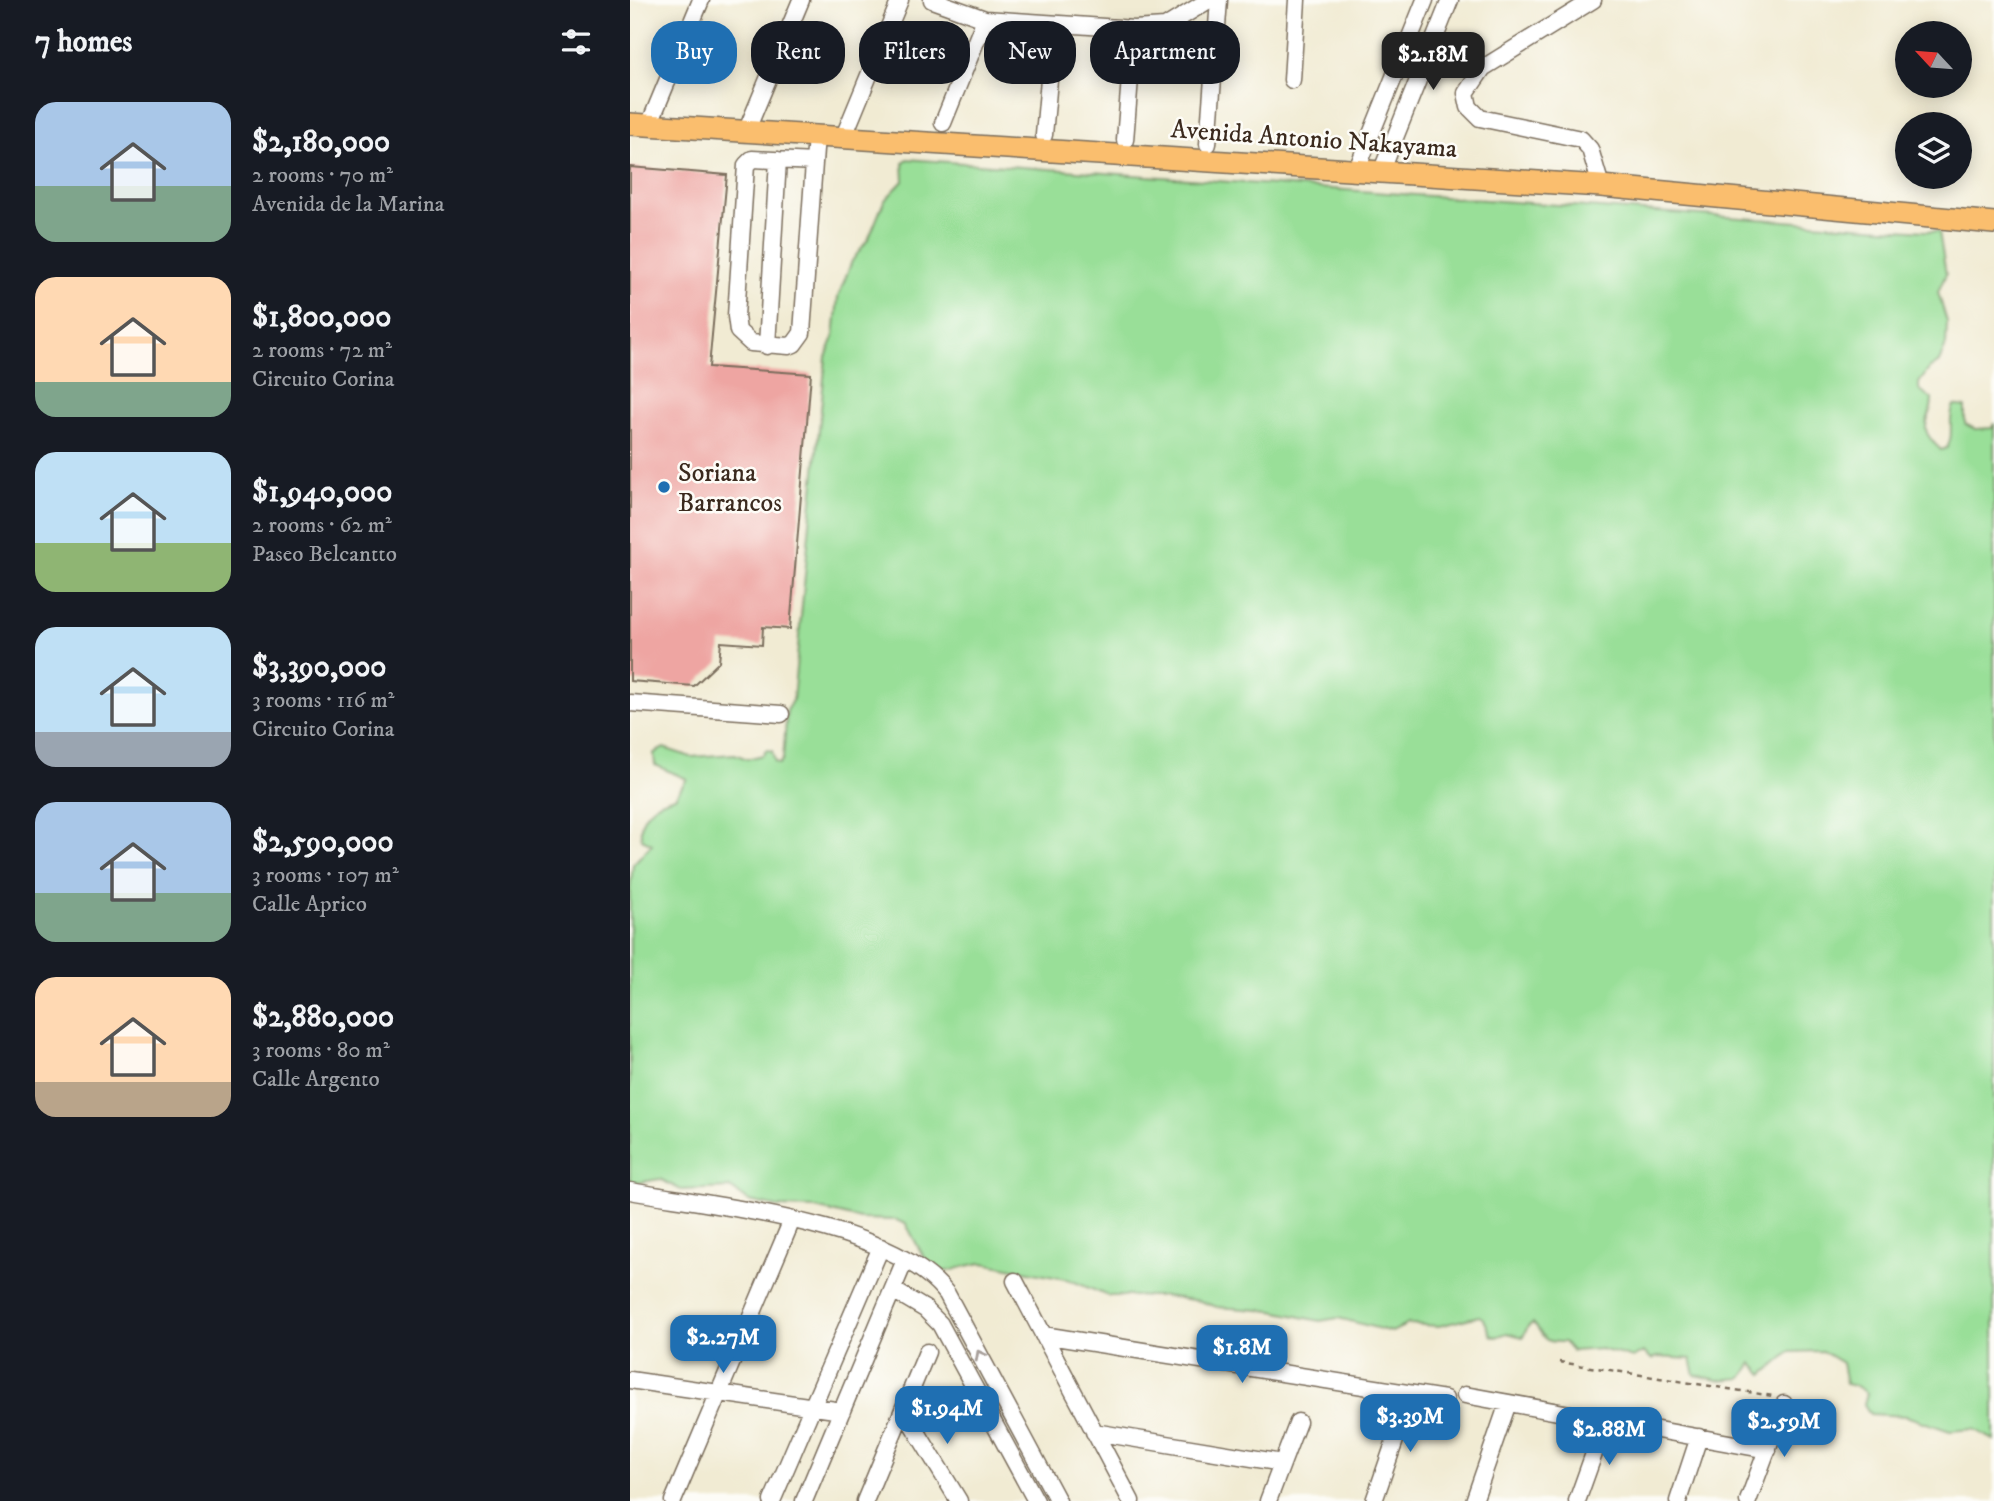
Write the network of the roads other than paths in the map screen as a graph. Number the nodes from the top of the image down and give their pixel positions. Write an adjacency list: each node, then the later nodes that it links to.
1 (701, 0): 18 (street)
2 (802, 0): 19 (street)
3 (900, 0): 22 (street)
4 (932, 0): 11 (street)
5 (1209, 0): 13 (street)
6 (1219, 0): 24 (street)
7 (1297, 0): 14 (street)
8 (1425, 0): 27 (street)
9 (1450, 0): 28 (street)
10 (1593, 0): 29 (street)
11 (985, 19): 12 (street); 17 (street)
12 (1013, 21)
13 (1175, 21)
14 (1292, 80)
15 (1049, 84): 21 (street)
16 (1130, 84): 23 (street)
17 (943, 123)
18 (640, 125): 19 (main road, Avenida Antonio Nakayama)
19 (746, 132): 20 (main road, Avenida Antonio Nakayama)
20 (816, 135): 22 (main road, Avenida Antonio Nakayama); 26 (street)
21 (1044, 135)
22 (844, 136): 27 (main road, Avenida Antonio Nakayama)
23 (1125, 140)
24 (1208, 144)
25 (778, 160): 26 (street); 31 (street); 31 (street)
26 (814, 162): 31 (street)
27 (1357, 169): 28 (main road, Avenida Antonio Nakayama)
28 (1382, 170): 29 (main road, Avenida Antonio Nakayama)
29 (1601, 186): 30 (main road, Avenida Antonio Nakayama)
30 (1994, 223)
31 (767, 346)
32 (630, 703): 34 (street)
33 (630, 710): 35 (street)
34 (781, 714)
35 (630, 715)
36 (630, 1191): 37 (street)
37 (792, 1220): 38 (street); 47 (street)
38 (881, 1247): 39 (street); 53 (street)
39 (905, 1261): 41 (street); 42 (street)
40 (1015, 1282): 44 (street)
41 (893, 1290): 43 (street); 55 (street)
42 (957, 1312): 43 (street); 68 (street, one-way to 42)
43 (940, 1324): 67 (street)
44 (1043, 1335): 48 (street); 58 (street)
45 (927, 1352): 54 (street)
46 (630, 1380): 47 (street)
47 (717, 1393): 53 (street); 62 (street)
48 (1411, 1394): 50 (street); 71 (street)
49 (1465, 1395): 51 (street)
50 (1445, 1399)
51 (1508, 1403): 56 (street); 72 (street)
52 (1784, 1404): 60 (street)
53 (811, 1407): 55 (street); 63 (street)
54 (903, 1409): 65 (street); 66 (street)
55 (842, 1411): 64 (street)
56 (1606, 1420): 59 (street); 73 (street)
57 (1298, 1422): 61 (street)
58 (1094, 1432): 61 (street); 69 (street)
59 (1699, 1437): 60 (street); 74 (street)
60 (1768, 1450): 75 (street)
61 (1282, 1463): 70 (street)
62 (673, 1501)
63 (772, 1501)
64 (804, 1501)
65 (865, 1501)
66 (959, 1501)
67 (1036, 1501)
68 (1058, 1501)
69 (1131, 1501)
70 (1268, 1501)
71 (1374, 1501)
72 (1474, 1501)
73 (1577, 1501)
74 (1678, 1501)
75 (1748, 1501)

